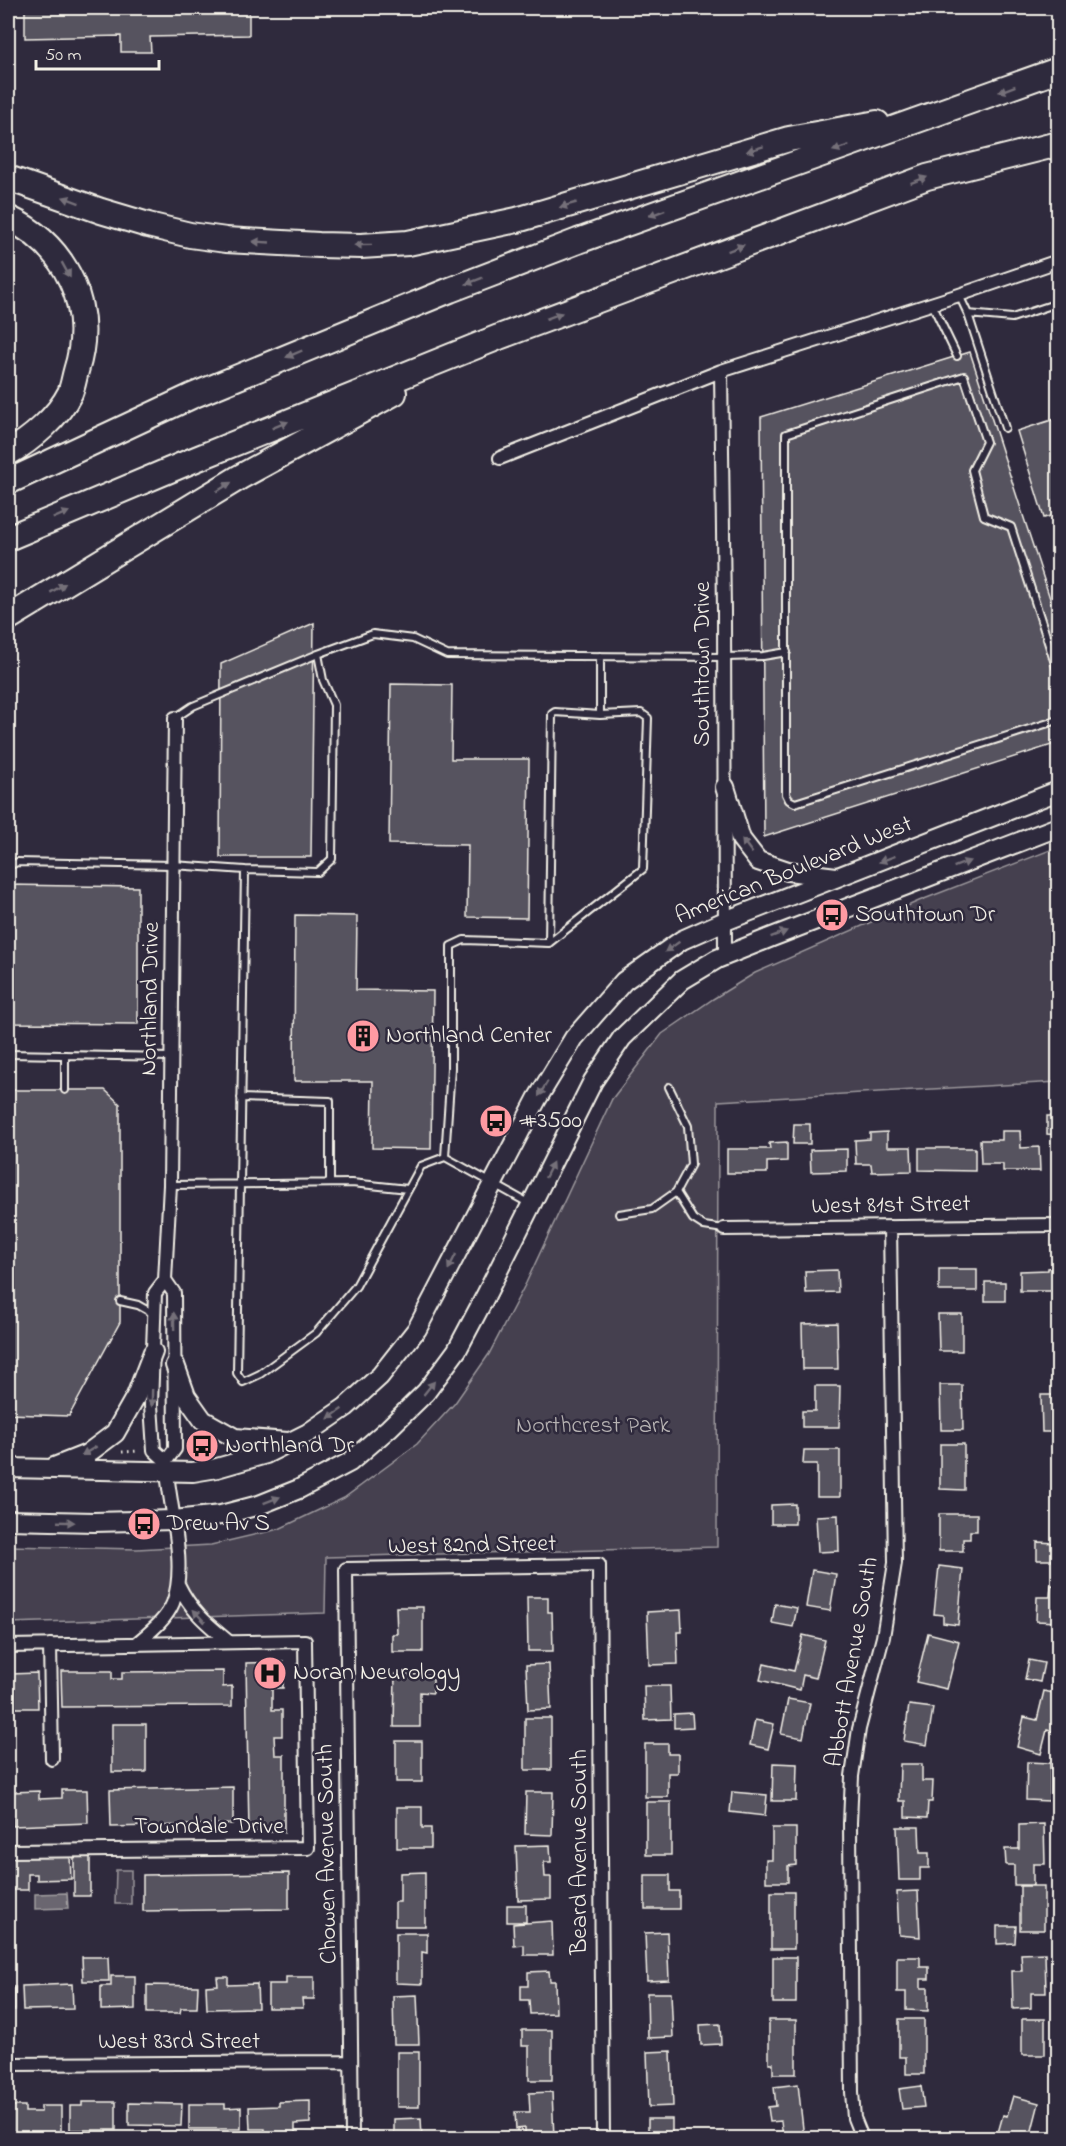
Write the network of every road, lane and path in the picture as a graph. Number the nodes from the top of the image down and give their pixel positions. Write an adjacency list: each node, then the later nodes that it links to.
1 (1059, 70): 2 (highway, one-way to 2)
2 (956, 108): 4 (highway, one-way to 4); 17 (highway, one-way to 17)
3 (1059, 144): 11 (highway, one-way to 3)
4 (8, 178)
5 (8, 218): 15 (highway, one-way to 15)
6 (1059, 261): 7 (street)
7 (959, 295): 9 (street); 10 (lane)
8 (1059, 303): 10 (lane)
9 (932, 304): 12 (lane); 13 (street)
10 (968, 314): 14 (lane)
11 (499, 337): 18 (highway, one-way to 11); 19 (highway, one-way to 11)
12 (957, 356)
13 (721, 371): 16 (street); 23 (street, Southtown Drive)
14 (1005, 428)
15 (8, 453)
16 (500, 458)
17 (8, 482)
18 (8, 538)
19 (8, 618)
20 (787, 652): 23 (lane); 24 (lane); 27 (lane)
21 (318, 654): 22 (lane); 26 (lane); 33 (lane)
22 (600, 656): 23 (lane); 25 (lane)
23 (725, 657): 28 (street, Southtown Drive)
24 (1059, 673)
25 (600, 715): 36 (lane); 36 (lane)
26 (175, 718): 31 (street, Northland Drive)
27 (1059, 720)
28 (725, 787): 34 (main road, one-way to 28); 35 (street, Southtown Drive)
29 (1059, 791): 34 (main road, American Boulevard West, one-way to 34)
30 (1059, 827): 37 (main road, one-way to 30)
31 (173, 865): 32 (lane); 33 (lane); 40 (street, Northland Drive)
32 (8, 867)
33 (245, 870): 43 (lane)
34 (838, 878): 35 (main road, American Boulevard West)
35 (724, 921): 37 (street, Southtown Drive); 45 (main road, American Boulevard West, one-way to 45)
36 (549, 943): 44 (lane)
37 (725, 956): 51 (main road, one-way to 37)
38 (8, 1054): 39 (lane)
39 (65, 1055): 40 (lane); 42 (lane)
40 (171, 1057): 47 (street, Northland Drive)
41 (669, 1087): 50 (lane)
42 (65, 1090)
43 (241, 1098): 46 (lane); 48 (lane)
44 (445, 1157): 45 (lane); 49 (lane)
45 (493, 1183): 51 (lane); 62 (main road, American Boulevard West, one-way to 62)
46 (330, 1184): 48 (lane); 49 (lane)
47 (170, 1185): 48 (lane); 56 (street, Northland Drive)
48 (239, 1185): 49 (lane)
49 (408, 1189)
50 (676, 1192): 52 (lane); 55 (lane)
51 (531, 1205): 70 (main road, one-way to 51)
52 (620, 1214)
53 (1059, 1225): 54 (street, West 81st Street)
54 (890, 1227): 55 (street, West 81st Street); 84 (street, Abbott Avenue South)
55 (724, 1228)
56 (165, 1280): 58 (street, Northland Drive); 60 (street, Northland Drive, one-way to 56)
57 (120, 1301): 58 (lane)
58 (154, 1314): 59 (street, Northland Drive)
59 (153, 1352): 66 (street, Northland Drive, one-way to 66); 68 (main road, one-way to 68)
60 (175, 1365): 62 (main road); 66 (street, Northland Drive)
61 (219, 1442): 63 (path)
62 (290, 1443): 66 (main road, American Boulevard West)
63 (190, 1449)
64 (141, 1451): 65 (path)
65 (114, 1452)
66 (167, 1467): 68 (main road, American Boulevard West); 70 (street, Northland Drive)
67 (8, 1468): 68 (main road, American Boulevard West)
68 (48, 1470)
69 (8, 1520): 70 (main road, one-way to 70)
70 (174, 1520): 73 (street)
71 (599, 1565): 72 (street, West 82nd Street); 83 (street, Beard Avenue South)
72 (346, 1569): 80 (street, Chowen Avenue South)
73 (178, 1584): 74 (street, one-way to 73); 75 (street)
74 (229, 1642): 75 (street, Towndale Drive); 79 (street, Towndale Drive)
75 (136, 1644): 76 (street, Towndale Drive)
76 (50, 1645): 77 (street, Towndale Drive); 78 (street)
77 (8, 1646)
78 (52, 1759)
79 (8, 1851)
80 (351, 2062): 81 (street, West 83rd Street); 82 (street, Chowen Avenue South)
81 (8, 2064)
82 (352, 2139)
83 (603, 2139)
84 (862, 2139)

